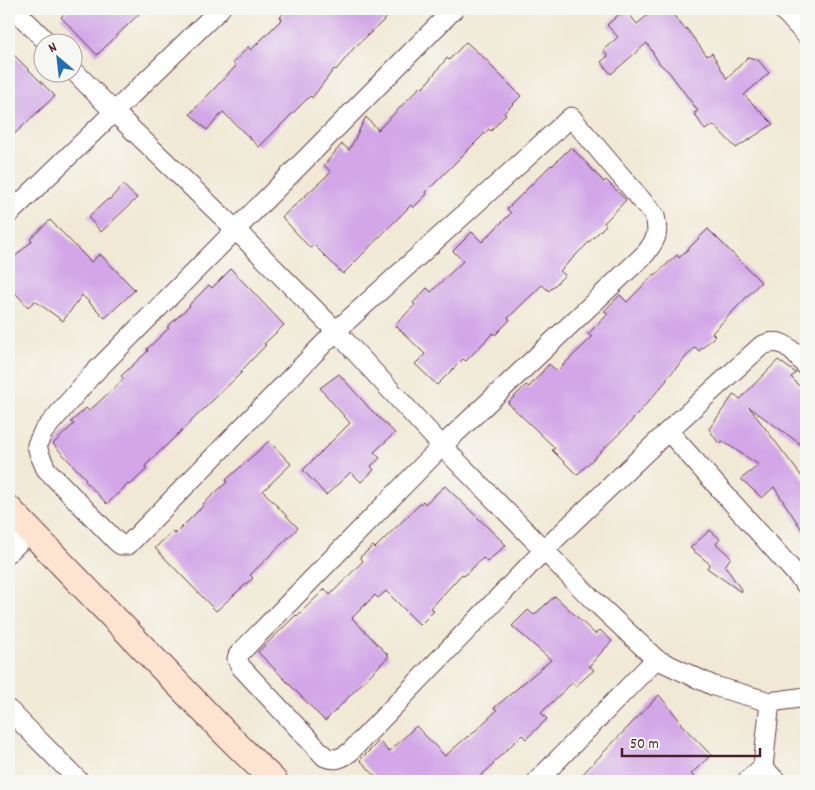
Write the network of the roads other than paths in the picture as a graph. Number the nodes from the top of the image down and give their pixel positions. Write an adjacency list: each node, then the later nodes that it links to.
1 (14, 9): 5 (street)
2 (220, 9): 8 (street)
3 (454, 9): 10 (street)
4 (782, 9): 6 (street)
5 (37, 32)
6 (806, 36)
7 (82, 79): 8 (street)
8 (114, 112): 9 (street); 10 (street)
9 (9, 214)
10 (235, 229): 11 (street); 11 (street)
11 (336, 330): 14 (street); 14 (street)
12 (806, 366): 13 (street)
13 (668, 430): 17 (street); 19 (street)
14 (442, 446): 17 (street); 17 (street)
15 (9, 509): 16 (street)
16 (31, 531): 18 (street); 26 (street)
17 (545, 549): 20 (street)
18 (9, 552)
19 (806, 586)
20 (656, 659): 22 (street); 27 (street)
21 (806, 697): 22 (street)
22 (770, 702): 24 (street)
23 (9, 710): 25 (street)
24 (763, 767): 28 (street); 29 (street)
25 (79, 781)
26 (274, 781)
27 (537, 781)
28 (747, 781)
29 (776, 781)

